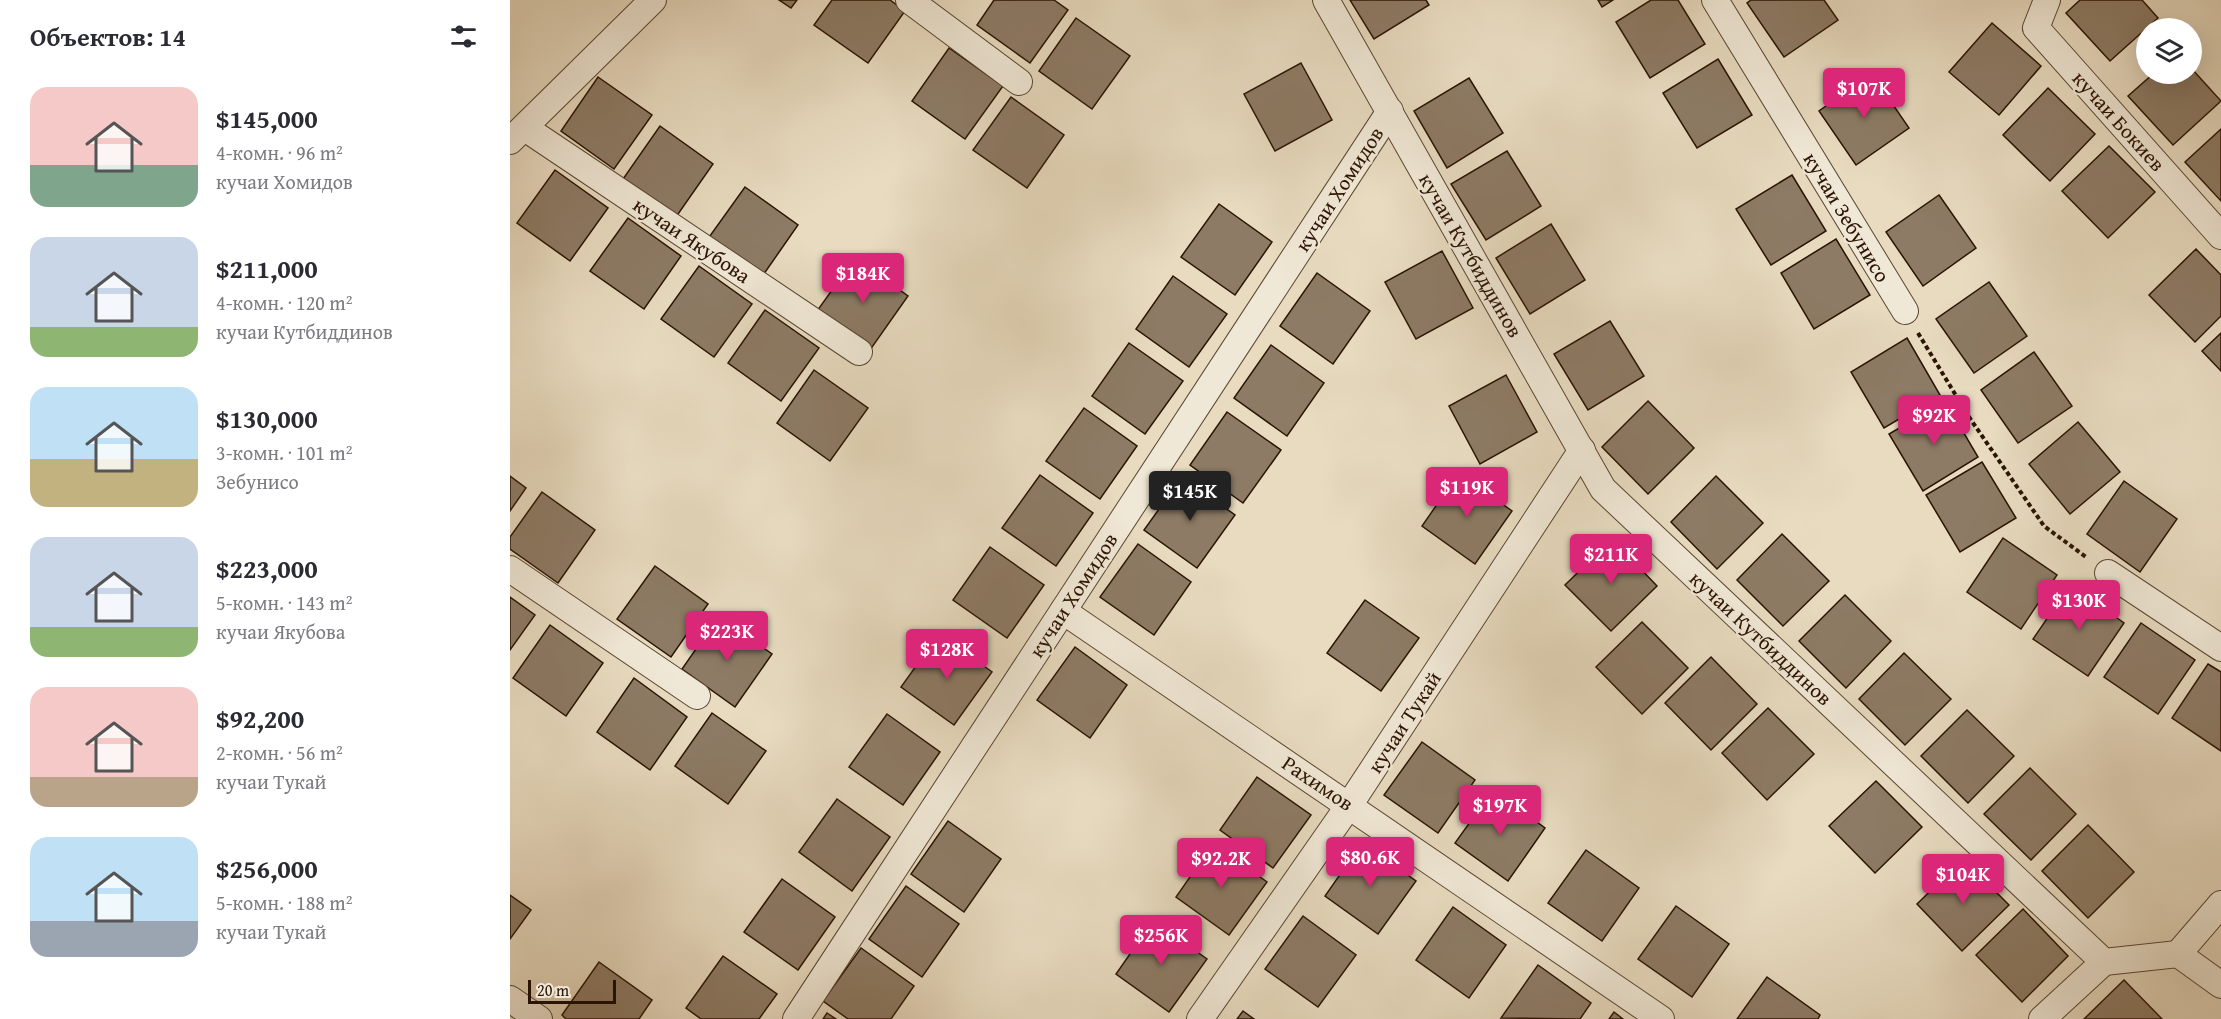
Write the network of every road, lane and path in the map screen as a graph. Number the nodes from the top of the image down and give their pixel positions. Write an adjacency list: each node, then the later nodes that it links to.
1 (653, 0): 8 (street, кучаи Якубова)
2 (909, 0): 6 (street)
3 (1326, 0): 7 (street, кучаи Кутбиддинов)
4 (1715, 0): 10 (street, кучаи Зебунисо)
5 (2047, 0): 9 (street, кучаи Бокиев)
6 (1019, 82)
7 (1390, 111): 12 (street, кучаи Кутбиддинов); 15 (street, кучаи Хомидов)
8 (518, 135): 11 (street, кучаи Якубова)
9 (2221, 236)
10 (1905, 311): 14 (path)
11 (859, 352)
12 (1582, 450): 18 (street, кучаи Тукай); 21 (street, кучаи Кутбиддинов)
13 (510, 569): 17 (street)
14 (2108, 573): 16 (street)
15 (1063, 610): 18 (street, Рахимов); 25 (street, кучаи Хомидов)
16 (2221, 648)
17 (697, 696)
18 (1350, 804): 26 (street, кучаи Тукай); 27 (street, Рахимов)
19 (2221, 904): 20 (street)
20 (2178, 954): 21 (street); 22 (street)
21 (2104, 962): 28 (street)
22 (2221, 985)
23 (510, 999): 24 (street)
24 (539, 1019)
25 (796, 1019)
26 (1200, 1019)
27 (1661, 1019)
28 (2042, 1019)

